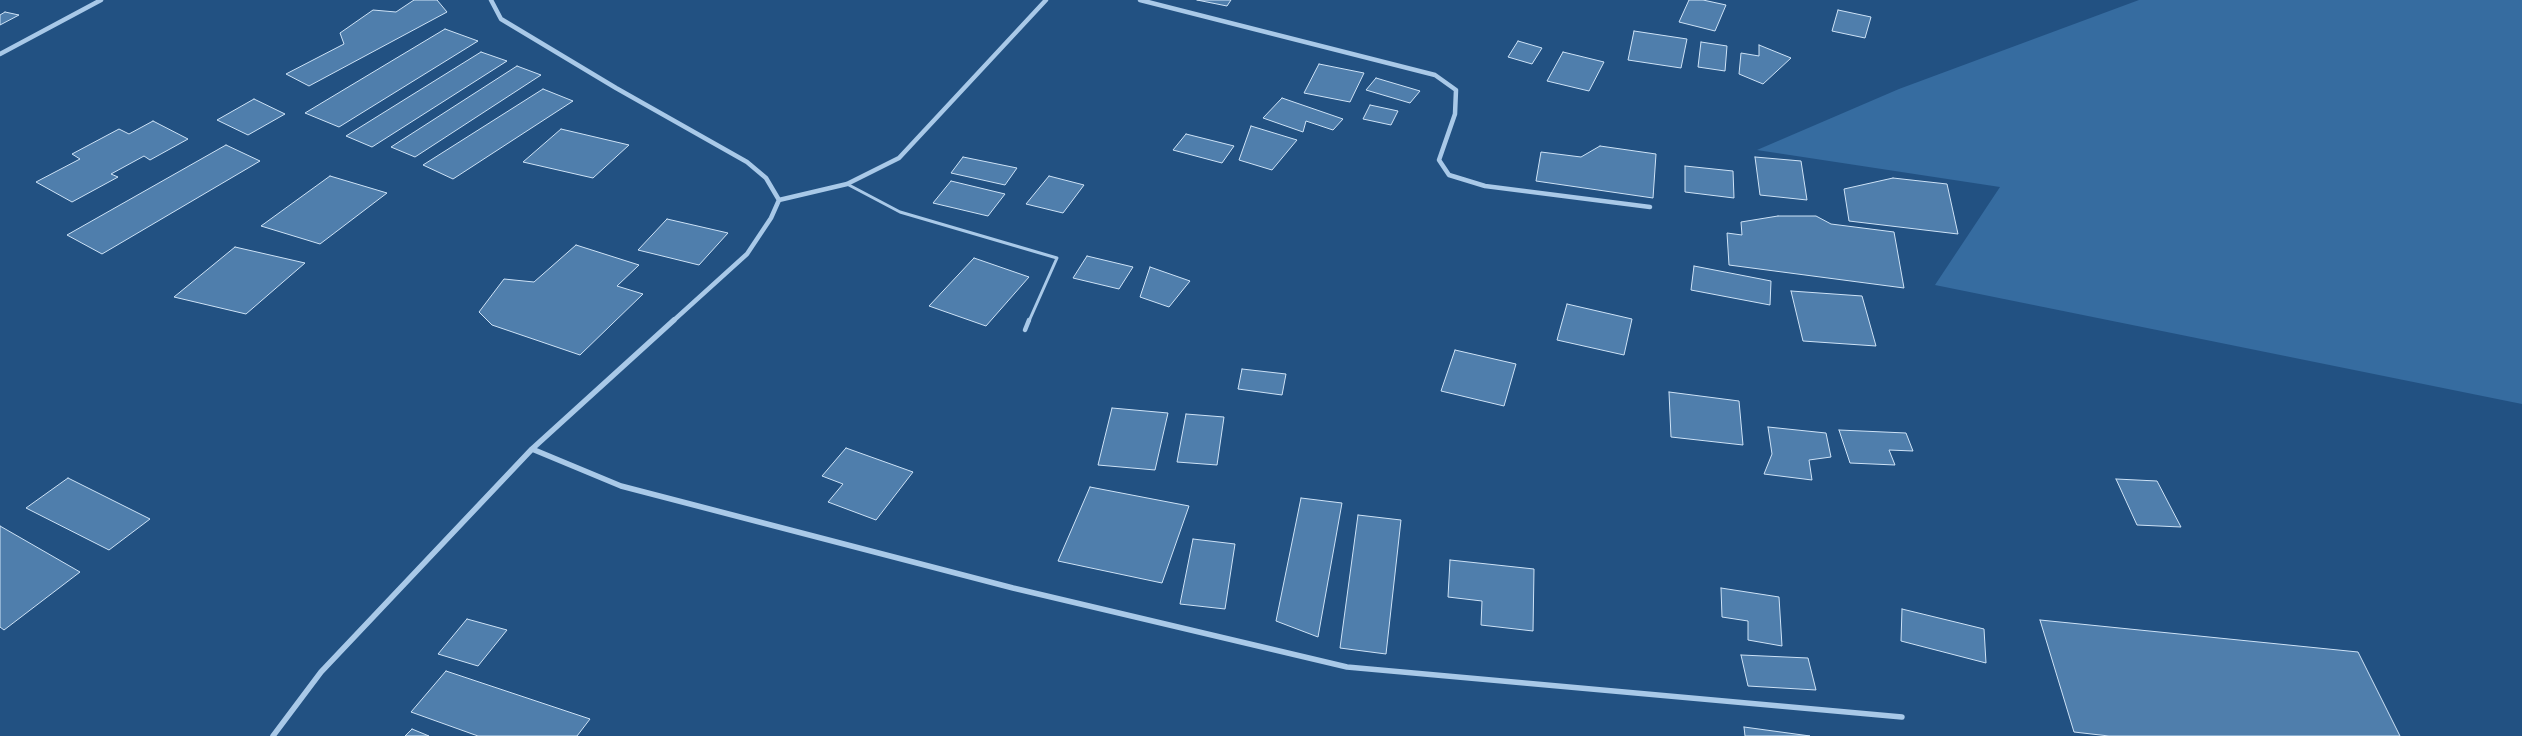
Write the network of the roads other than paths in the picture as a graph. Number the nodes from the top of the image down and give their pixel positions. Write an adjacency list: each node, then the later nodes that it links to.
1 (101, 0): 5 (street)
2 (491, 0): 7 (street)
3 (1046, 0): 6 (street)
4 (1140, 0): 8 (street)
5 (0, 54)
6 (847, 184): 7 (street); 9 (lane)
7 (779, 200): 10 (street)
8 (1650, 207)
9 (1025, 330)
10 (532, 449): 11 (street); 12 (street)
11 (1902, 717)
12 (272, 736)

